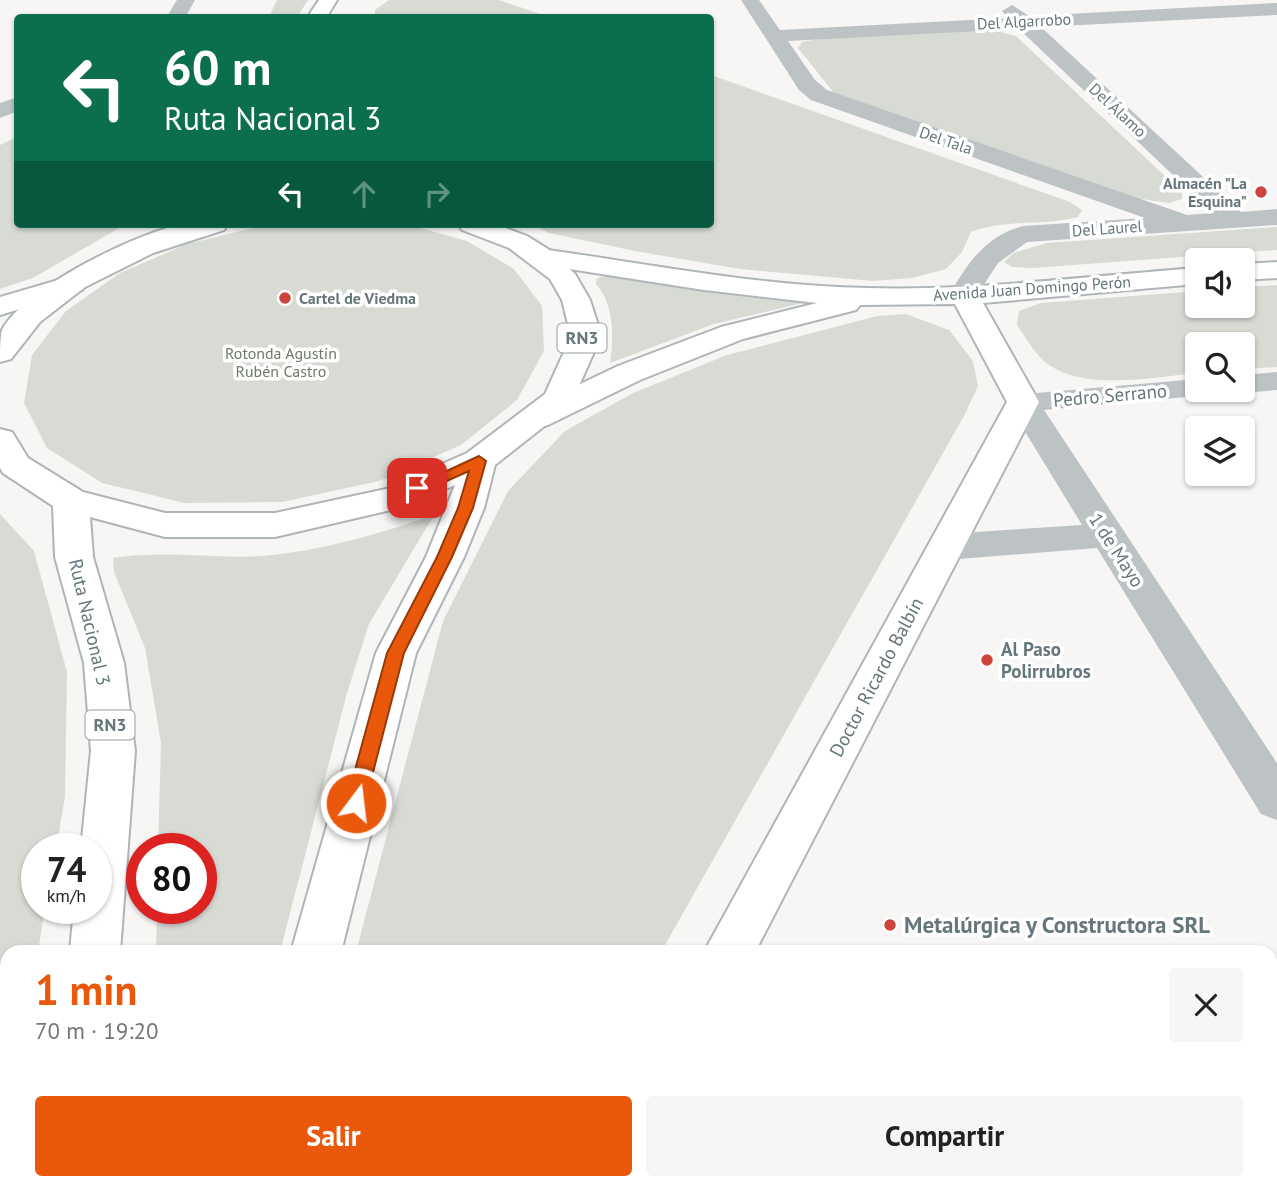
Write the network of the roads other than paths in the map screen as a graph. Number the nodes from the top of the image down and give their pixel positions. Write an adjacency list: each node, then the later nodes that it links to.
1 (750, 0): 5 (street, Del Tala)
2 (1001, 0): 4 (street, Del Álamo)
3 (1272, 7): 4 (street, Del Algarrobo)
4 (1022, 20): 5 (street, Del Algarrobo); 7 (street, Del Álamo)
5 (772, 36): 8 (street, Del Tala)
6 (1277, 217): 7 (street, Del Laurel)
7 (1235, 220): 8 (street, Del Laurel)
8 (1184, 223): 18 (street, Del Laurel)
9 (159, 228): 12 (main road)
10 (199, 228): 12 (main road)
11 (481, 228): 13 (main road, RN3)
12 (134, 252): 17 (main road)
13 (541, 257): 19 (main road, Avenida Juan Domingo Perón); 26 (main road, RN3)
14 (1277, 270): 15 (main road)
15 (1255, 271)
16 (1185, 277): 18 (main road, Avenida Juan Domingo Perón)
17 (72, 284): 20 (main road); 21 (main road)
18 (964, 294): 19 (main road, Avenida Juan Domingo Perón); 25 (main road, 1 de Mayo)
19 (868, 297): 26 (main road, Avenida Juan Domingo Perón)
20 (0, 306)
21 (0, 353)
22 (1277, 381): 23 (street)
23 (1255, 383)
24 (1185, 389): 25 (street, Pedro Serrano)
25 (1023, 402): 30 (street, 1 de Mayo); 31 (main road, Doctor Ricardo Balbín)
26 (536, 418): 28 (main road, RN3)
27 (5, 455): 29 (main road, RN3)
28 (479, 461): 29 (main road, RN3); 34 (main road)
29 (71, 501): 33 (main road, Ruta Nacional 3 / RN3)
30 (1107, 534): 31 (street); 32 (street, 1 de Mayo)
31 (946, 547): 35 (main road, Doctor Ricardo Balbín)
32 (1277, 801)
33 (95, 945)
34 (318, 945)
35 (733, 945)

